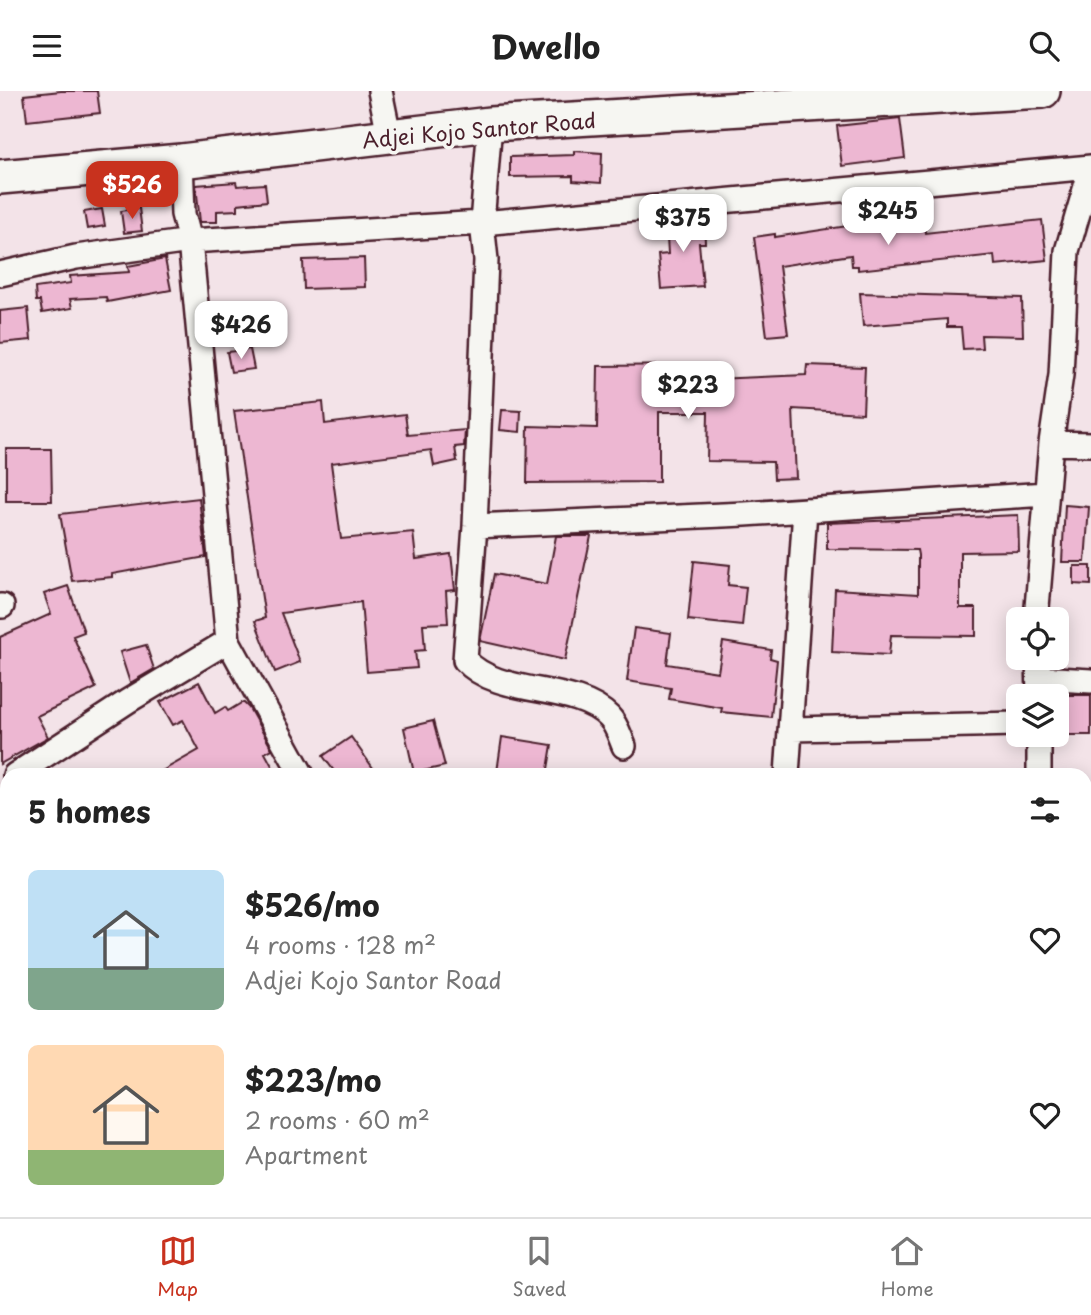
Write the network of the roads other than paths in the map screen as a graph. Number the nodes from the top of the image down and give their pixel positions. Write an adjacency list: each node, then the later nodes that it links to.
1 (380, 91): 4 (street)
2 (1043, 91): 3 (street, Adjei Kojo Santor Road)
3 (490, 124): 4 (street, Adjei Kojo Santor Road); 8 (street)
4 (389, 135): 5 (street, Adjei Kojo Santor Road)
5 (181, 161): 7 (street, Adjei Kojo Santor Road); 9 (street)
6 (1091, 168): 8 (street); 11 (street)
7 (0, 177)
8 (482, 223): 9 (street); 15 (street)
9 (190, 241): 10 (street); 17 (street)
10 (0, 274)
11 (1051, 443): 12 (street); 13 (street)
12 (1091, 444)
13 (1045, 494): 14 (street); 16 (street)
14 (805, 510): 15 (street); 21 (street)
15 (475, 526): 22 (street)
16 (1036, 607)
17 (228, 641): 24 (street); 25 (street)
18 (1038, 677): 19 (street)
19 (1091, 681)
20 (1006, 724): 21 (street)
21 (792, 729): 26 (street)
22 (624, 746)
23 (1039, 747): 27 (street)
24 (26, 768)
25 (298, 768)
26 (788, 768)
27 (1039, 768)

